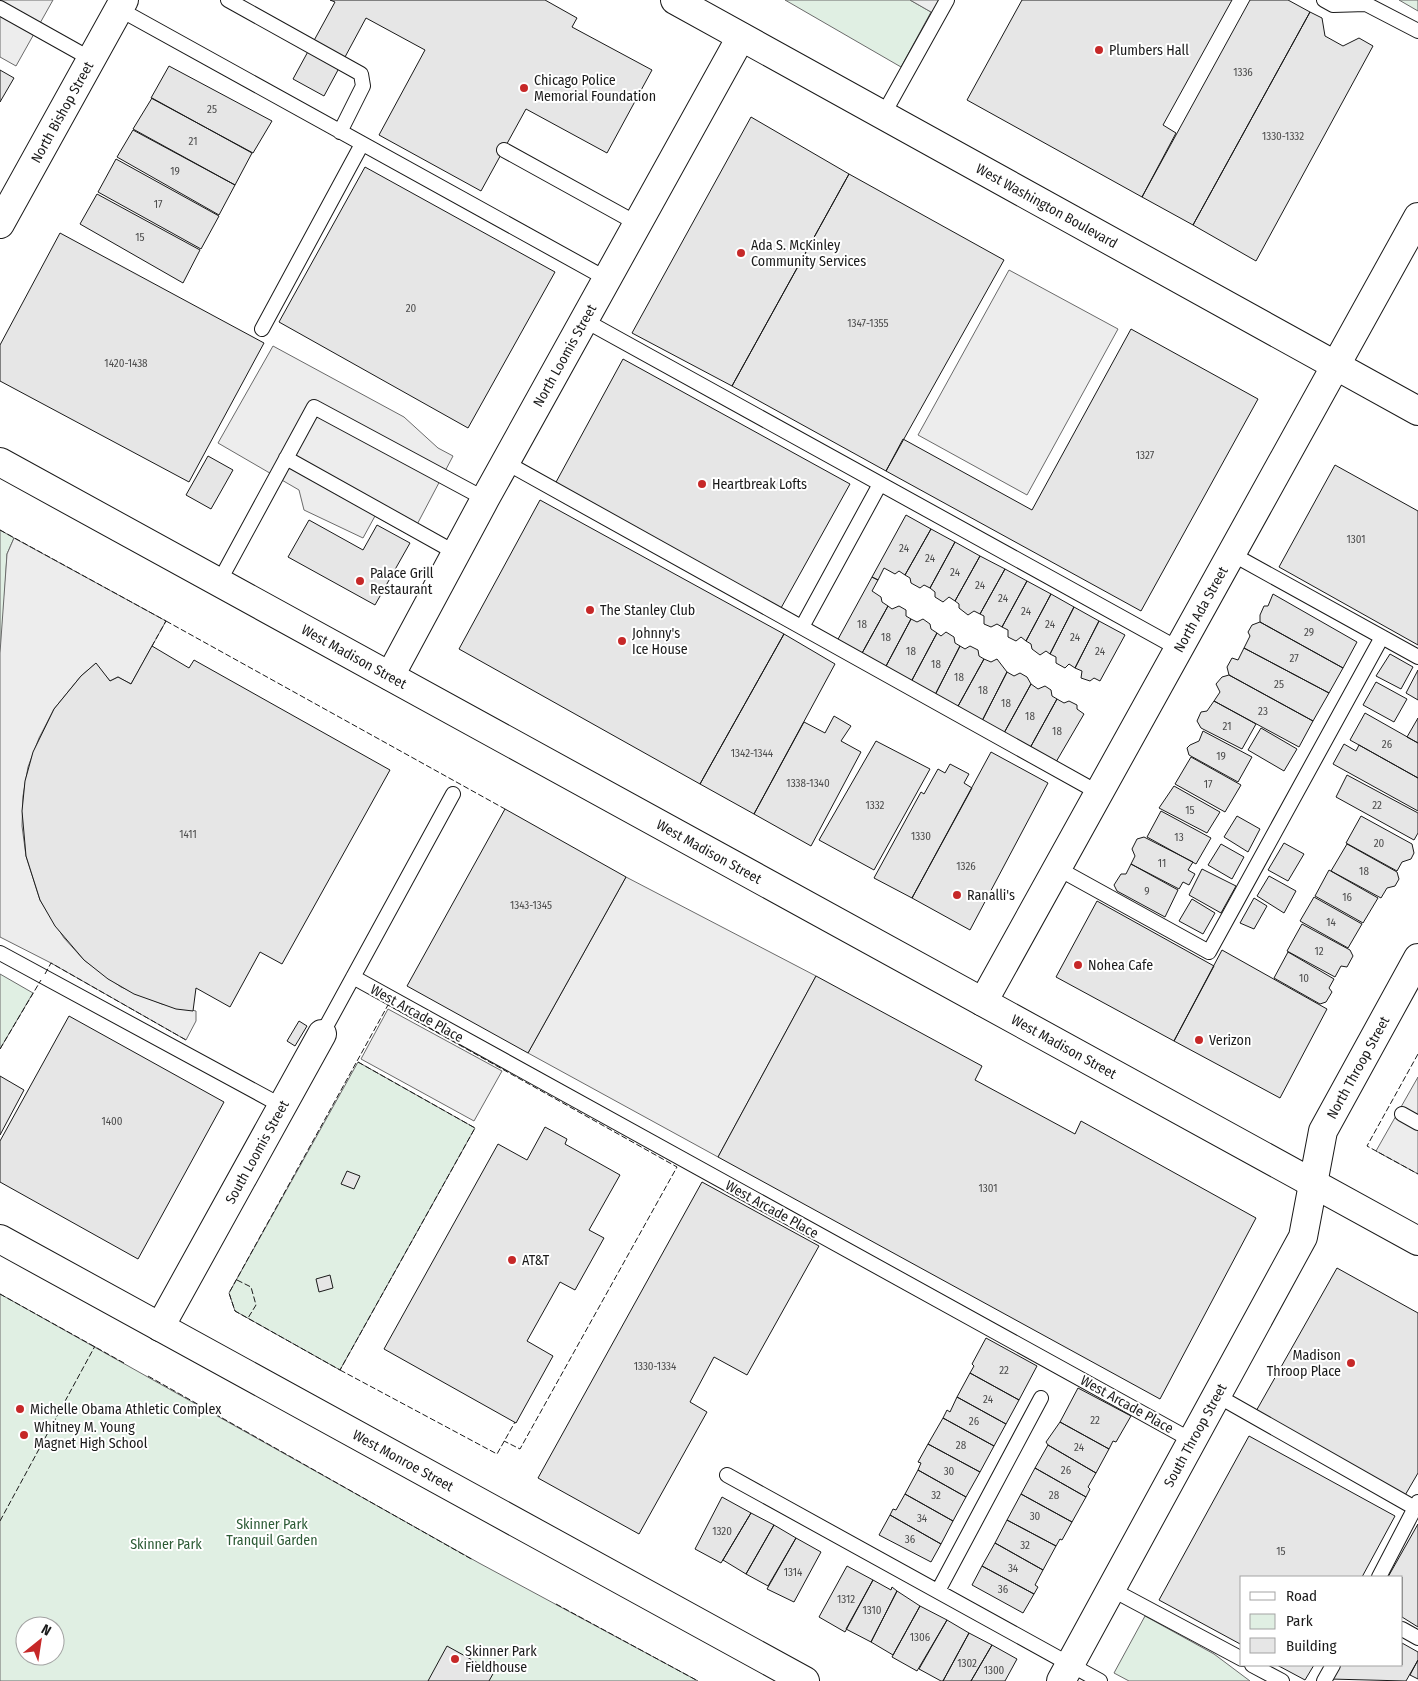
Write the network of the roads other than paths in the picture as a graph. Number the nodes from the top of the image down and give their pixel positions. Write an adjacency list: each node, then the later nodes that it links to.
1 (228, 0): 11 (lane)
2 (675, 0): 8 (street, West Washington Boulevard)
3 (947, 0): 10 (lane)
4 (1324, 0): 7 (lane)
5 (122, 5): 9 (street, North Bishop Street); 11 (lane)
6 (0, 8): 9 (lane)
7 (1418, 31)
8 (741, 37): 10 (street, West Washington Boulevard); 16 (street, North Loomis Street)
9 (91, 59): 15 (street, North Bishop Street)
10 (883, 115): 20 (street, West Washington Boulevard)
11 (340, 132): 12 (lane)
12 (362, 144): 17 (lane); 19 (lane)
13 (504, 150): 16 (lane)
14 (1418, 217): 20 (street, North Ada Street)
15 (0, 224)
16 (638, 224): 17 (street, North Loomis Street)
17 (607, 279): 18 (street, North Loomis Street)
18 (584, 320): 24 (street, North Loomis Street); 25 (lane)
19 (262, 329)
20 (1336, 366): 21 (street, West Washington Boulevard); 28 (street, North Ada Street)
21 (1418, 410)
22 (286, 458): 26 (lane); 27 (lane); 29 (lane)
23 (0, 462): 29 (street, West Madison Street)
24 (505, 462): 26 (street, North Loomis Street); 30 (lane)
25 (880, 484): 30 (lane); 32 (lane)
26 (485, 499): 27 (street, North Loomis Street)
27 (456, 553): 34 (street, North Loomis Street)
28 (1232, 554): 31 (lane); 32 (street, North Ada Street)
29 (219, 582): 34 (street, West Madison Street)
30 (802, 628): 35 (lane)
31 (1382, 637): 33 (lane); 37 (lane)
32 (1179, 649): 35 (street, North Ada Street)
33 (1418, 657)
34 (390, 676): 41 (street, West Madison Street)
35 (1099, 793): 37 (street, North Ada Street)
36 (453, 794): 40 (lane, South Loomis Street)
37 (1058, 868): 41 (street, North Ada Street)
38 (0, 953): 43 (lane)
39 (1418, 958): 46 (street, North Throop Street)
40 (353, 978): 42 (lane, South Loomis Street); 52 (lane, West Arcade Place)
41 (984, 1002): 46 (street, West Madison Street)
42 (322, 1034): 43 (street, South Loomis Street)
43 (282, 1106): 49 (street, South Loomis Street)
44 (1402, 1114): 45 (lane)
45 (1418, 1123)
46 (1313, 1183): 48 (street, West Madison Street); 50 (street, South Throop Street)
47 (0, 1240): 49 (street, West Monroe Street)
48 (1418, 1240)
49 (160, 1327): 64 (street, West Monroe Street)
50 (1216, 1394): 52 (street, South Throop Street); 54 (lane)
51 (1041, 1398): 57 (lane)
52 (1191, 1440): 56 (street, South Throop Street)
53 (727, 1475): 57 (lane)
54 (1416, 1505): 55 (lane)
55 (1380, 1576)
56 (1110, 1589): 60 (lane); 63 (street, South Throop Street)
57 (938, 1590): 63 (lane)
58 (1403, 1630): 59 (lane)
59 (1418, 1638)
60 (1240, 1658)
61 (1254, 1666): 66 (lane)
62 (1332, 1666): 67 (lane)
63 (1065, 1672): 65 (lane)
64 (805, 1681)
65 (1100, 1681)
66 (1282, 1681)
67 (1324, 1681)

